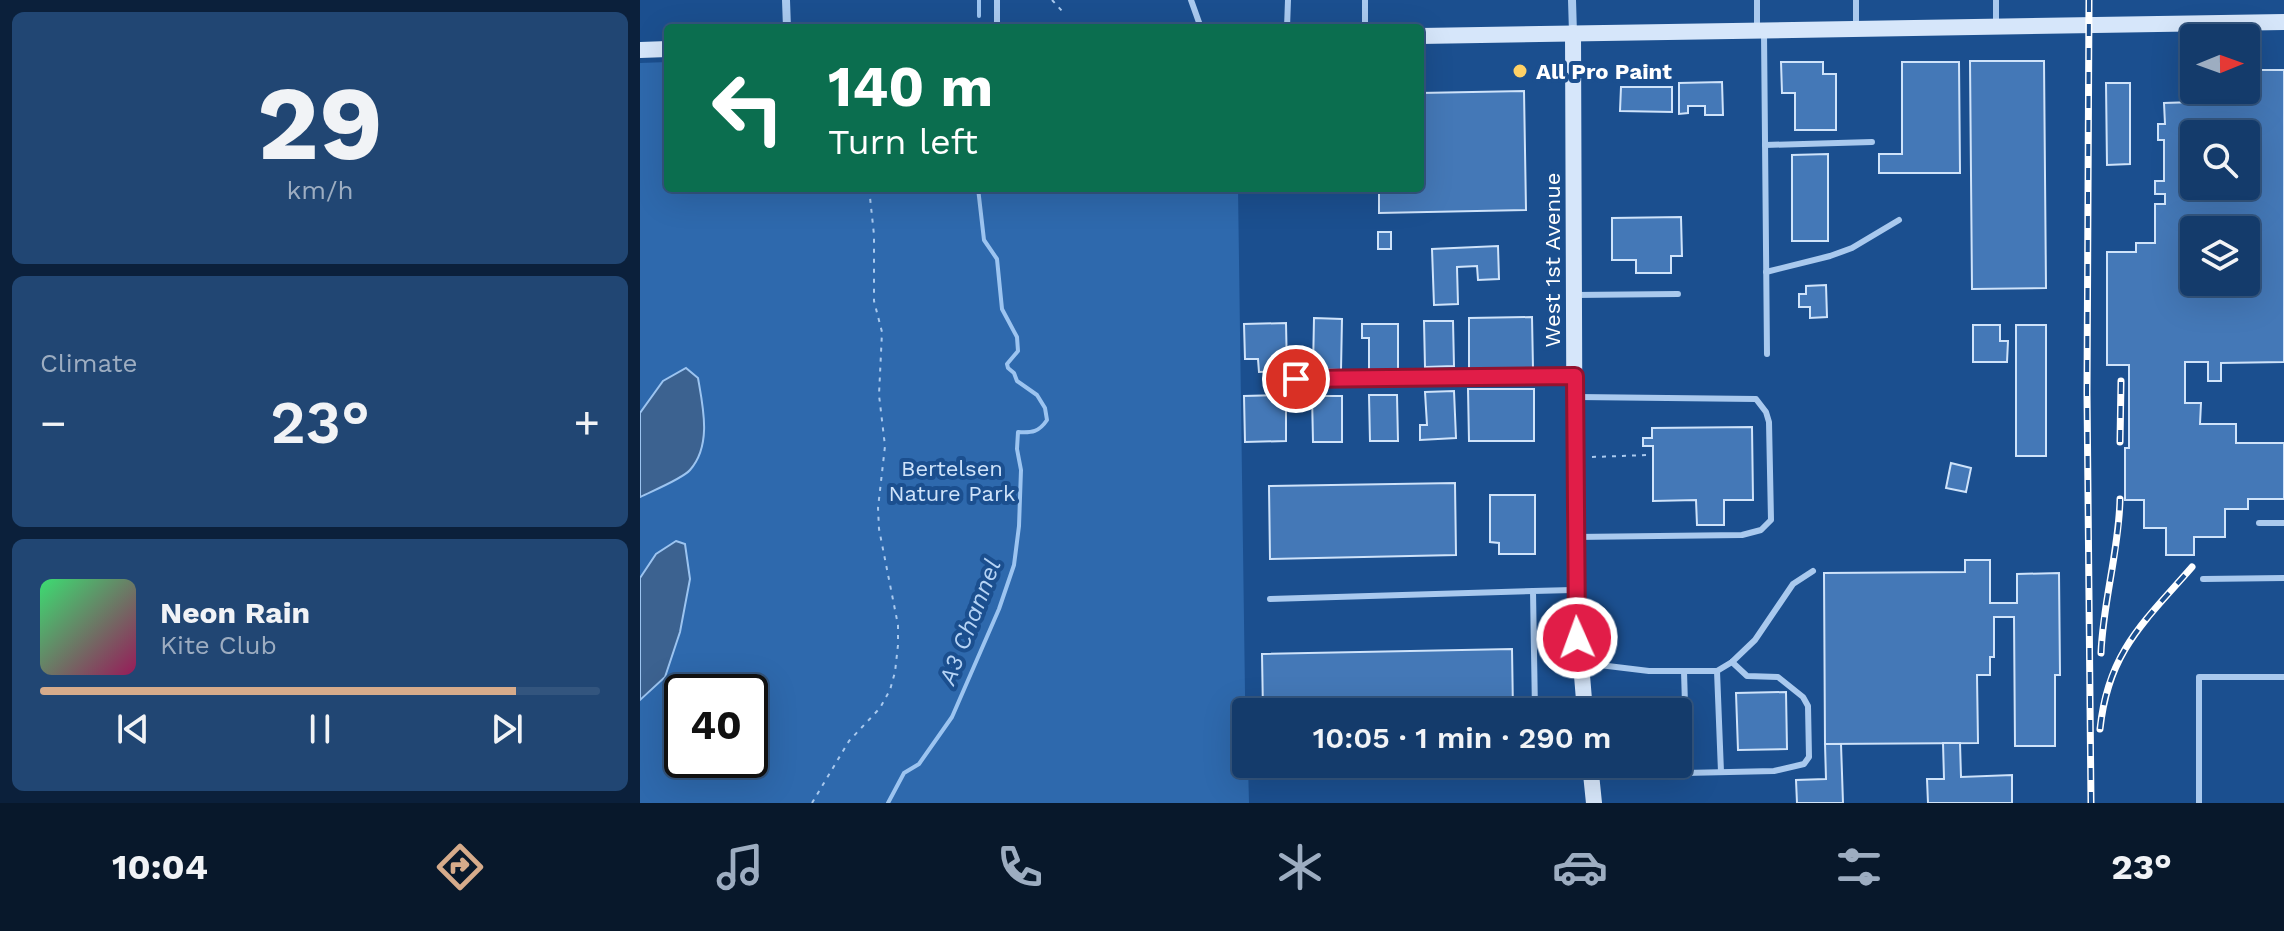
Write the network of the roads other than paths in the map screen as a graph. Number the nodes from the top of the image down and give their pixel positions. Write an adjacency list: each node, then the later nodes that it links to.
1 (786, 0): 11 (street)
2 (997, 0): 12 (lane)
3 (1191, 0): 13 (lane)
4 (1288, 0): 14 (lane)
5 (1365, 0): 15 (lane)
6 (1572, 0): 19 (street, West 1st Avenue)
7 (1757, 0): 18 (lane)
8 (1856, 0): 17 (lane)
9 (1996, 0): 16 (lane)
10 (2284, 22): 16 (street)
11 (787, 24)
12 (997, 24)
13 (1200, 24)
14 (1287, 24)
15 (1365, 24)
16 (1996, 27): 17 (street)
17 (1856, 29): 18 (street)
18 (1760, 30): 19 (street); 24 (lane)
19 (1573, 33): 20 (street); 28 (street, West 1st Avenue)
20 (1424, 36)
21 (664, 49): 22 (street)
22 (640, 50)
23 (1872, 142): 24 (lane)
24 (1765, 145): 26 (lane)
25 (1899, 220): 26 (lane)
26 (1766, 272): 29 (lane)
27 (1678, 294): 28 (lane)
28 (1574, 295): 30 (street, West 1st Avenue)
29 (1767, 354)
30 (1575, 376): 31 (lane); 32 (street, West 1st Avenue)
31 (1265, 379)
32 (1574, 397): 35 (street, West 1st Avenue); 35 (lane)
33 (2259, 523): 34 (lane)
34 (2284, 523)
35 (1575, 537): 39 (street, West 1st Avenue)
36 (1813, 571): 42 (lane)
37 (2284, 578): 38 (lane)
38 (2203, 579)
39 (1575, 590): 40 (lane); 43 (street, West 1st Avenue)
40 (1533, 591): 41 (lane); 47 (lane)
41 (1270, 599)
42 (1732, 662): 45 (lane); 51 (lane)
43 (1580, 663): 44 (lane); 48 (street, West 1st Avenue)
44 (1684, 671): 45 (lane); 49 (lane)
45 (1717, 671): 51 (lane)
46 (2284, 677): 54 (lane)
47 (1535, 698)
48 (1584, 698)
49 (1685, 698)
50 (1692, 772): 51 (lane)
51 (1721, 772)
52 (1591, 778): 53 (street)
53 (1594, 803)
54 (2199, 803)

